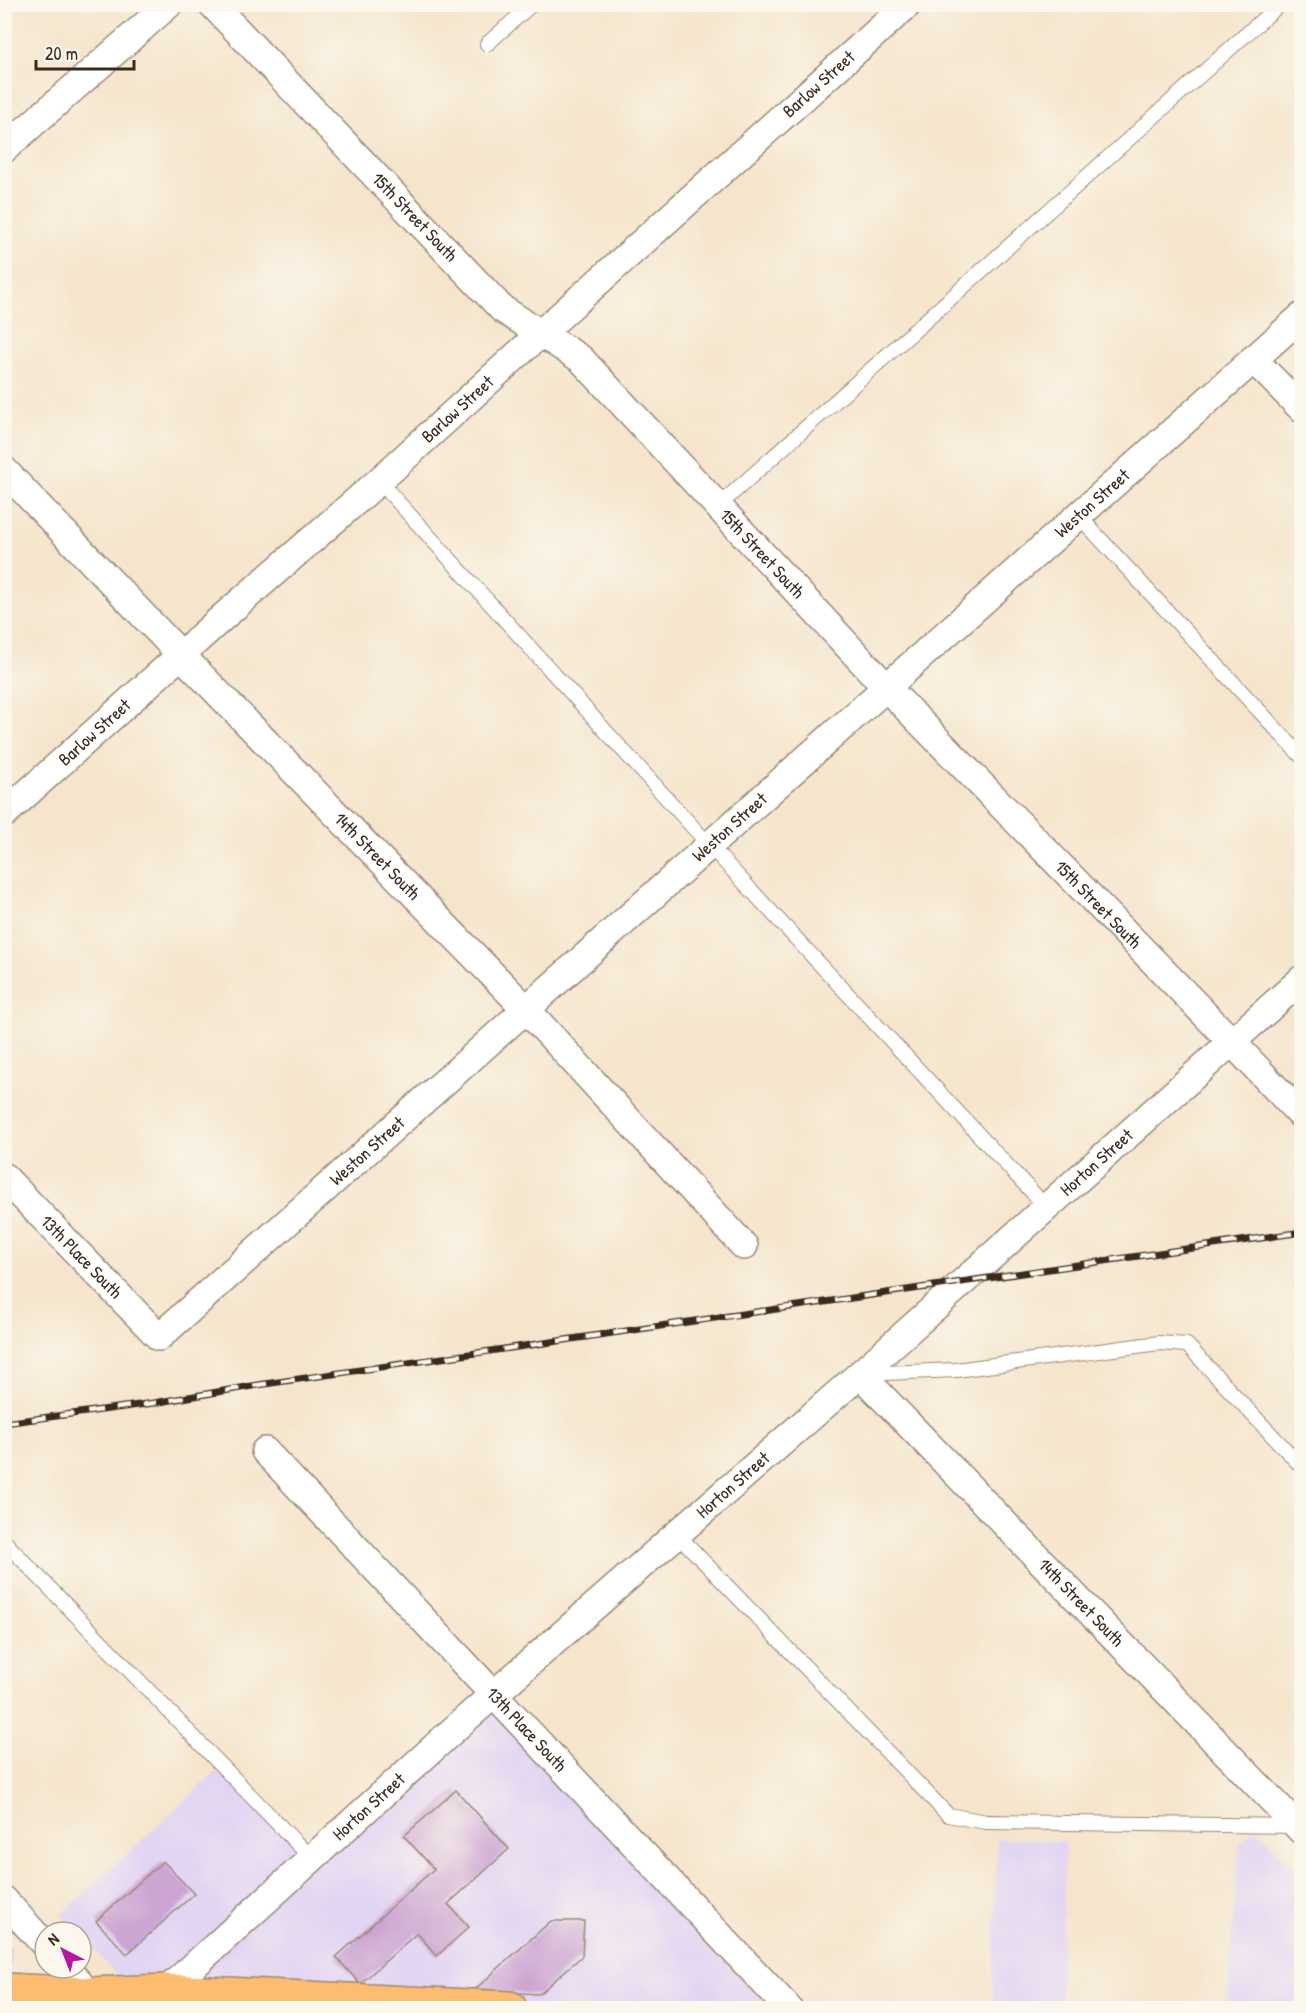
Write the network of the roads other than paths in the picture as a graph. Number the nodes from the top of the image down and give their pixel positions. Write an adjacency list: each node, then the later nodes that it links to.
1 (169, 4): 7 (street)
2 (212, 4): 9 (street, 15th Street South)
3 (532, 4): 6 (lane)
4 (908, 4): 9 (street, Barlow Street)
5 (1280, 4): 14 (lane)
6 (487, 44)
7 (4, 149)
8 (1302, 316): 10 (street, Weston Street)
9 (540, 334): 13 (street, Barlow Street); 14 (street, 15th Street South)
10 (1253, 359): 11 (street); 15 (street, Weston Street)
11 (1302, 409)
12 (4, 470): 16 (street, 14th Street South)
13 (379, 481): 16 (street, Barlow Street); 20 (lane)
14 (717, 507): 17 (street, 15th Street South)
15 (1078, 515): 17 (street, Weston Street); 18 (lane)
16 (181, 655): 19 (street, Barlow Street); 22 (street, 14th Street South)
17 (886, 687): 20 (street, Weston Street); 23 (street, 15th Street South)
18 (1302, 757)
19 (4, 814)
20 (709, 845): 22 (street, Weston Street); 26 (lane)
21 (1302, 979): 23 (street, Horton Street)
22 (526, 1009): 27 (street, 14th Street South); 28 (street, Weston Street)
23 (1231, 1041): 24 (street, 15th Street South); 26 (street, Horton Street)
24 (1302, 1116)
25 (4, 1177): 28 (street, 13th Place South)
26 (1046, 1207): 29 (street, Horton Street)
27 (744, 1246)
28 (159, 1337)
29 (860, 1374): 31 (lane); 32 (street, Horton Street); 35 (street, 14th Street South)
30 (265, 1451): 34 (street, 13th Place South)
31 (1302, 1467)
32 (677, 1534): 34 (street, Horton Street); 35 (lane)
33 (4, 1541): 36 (lane)
34 (493, 1696): 36 (street, Horton Street); 44 (street, 13th Place South)
35 (1299, 1828)
36 (311, 1858): 41 (street, Horton Street)
37 (4, 1900): 38 (street)
38 (33, 1932)
39 (77, 1980): 42 (street)
40 (4, 1990): 42 (highway)
41 (166, 1991): 42 (highway); 43 (highway)
42 (89, 1994)
43 (510, 2008)
44 (788, 2008)

